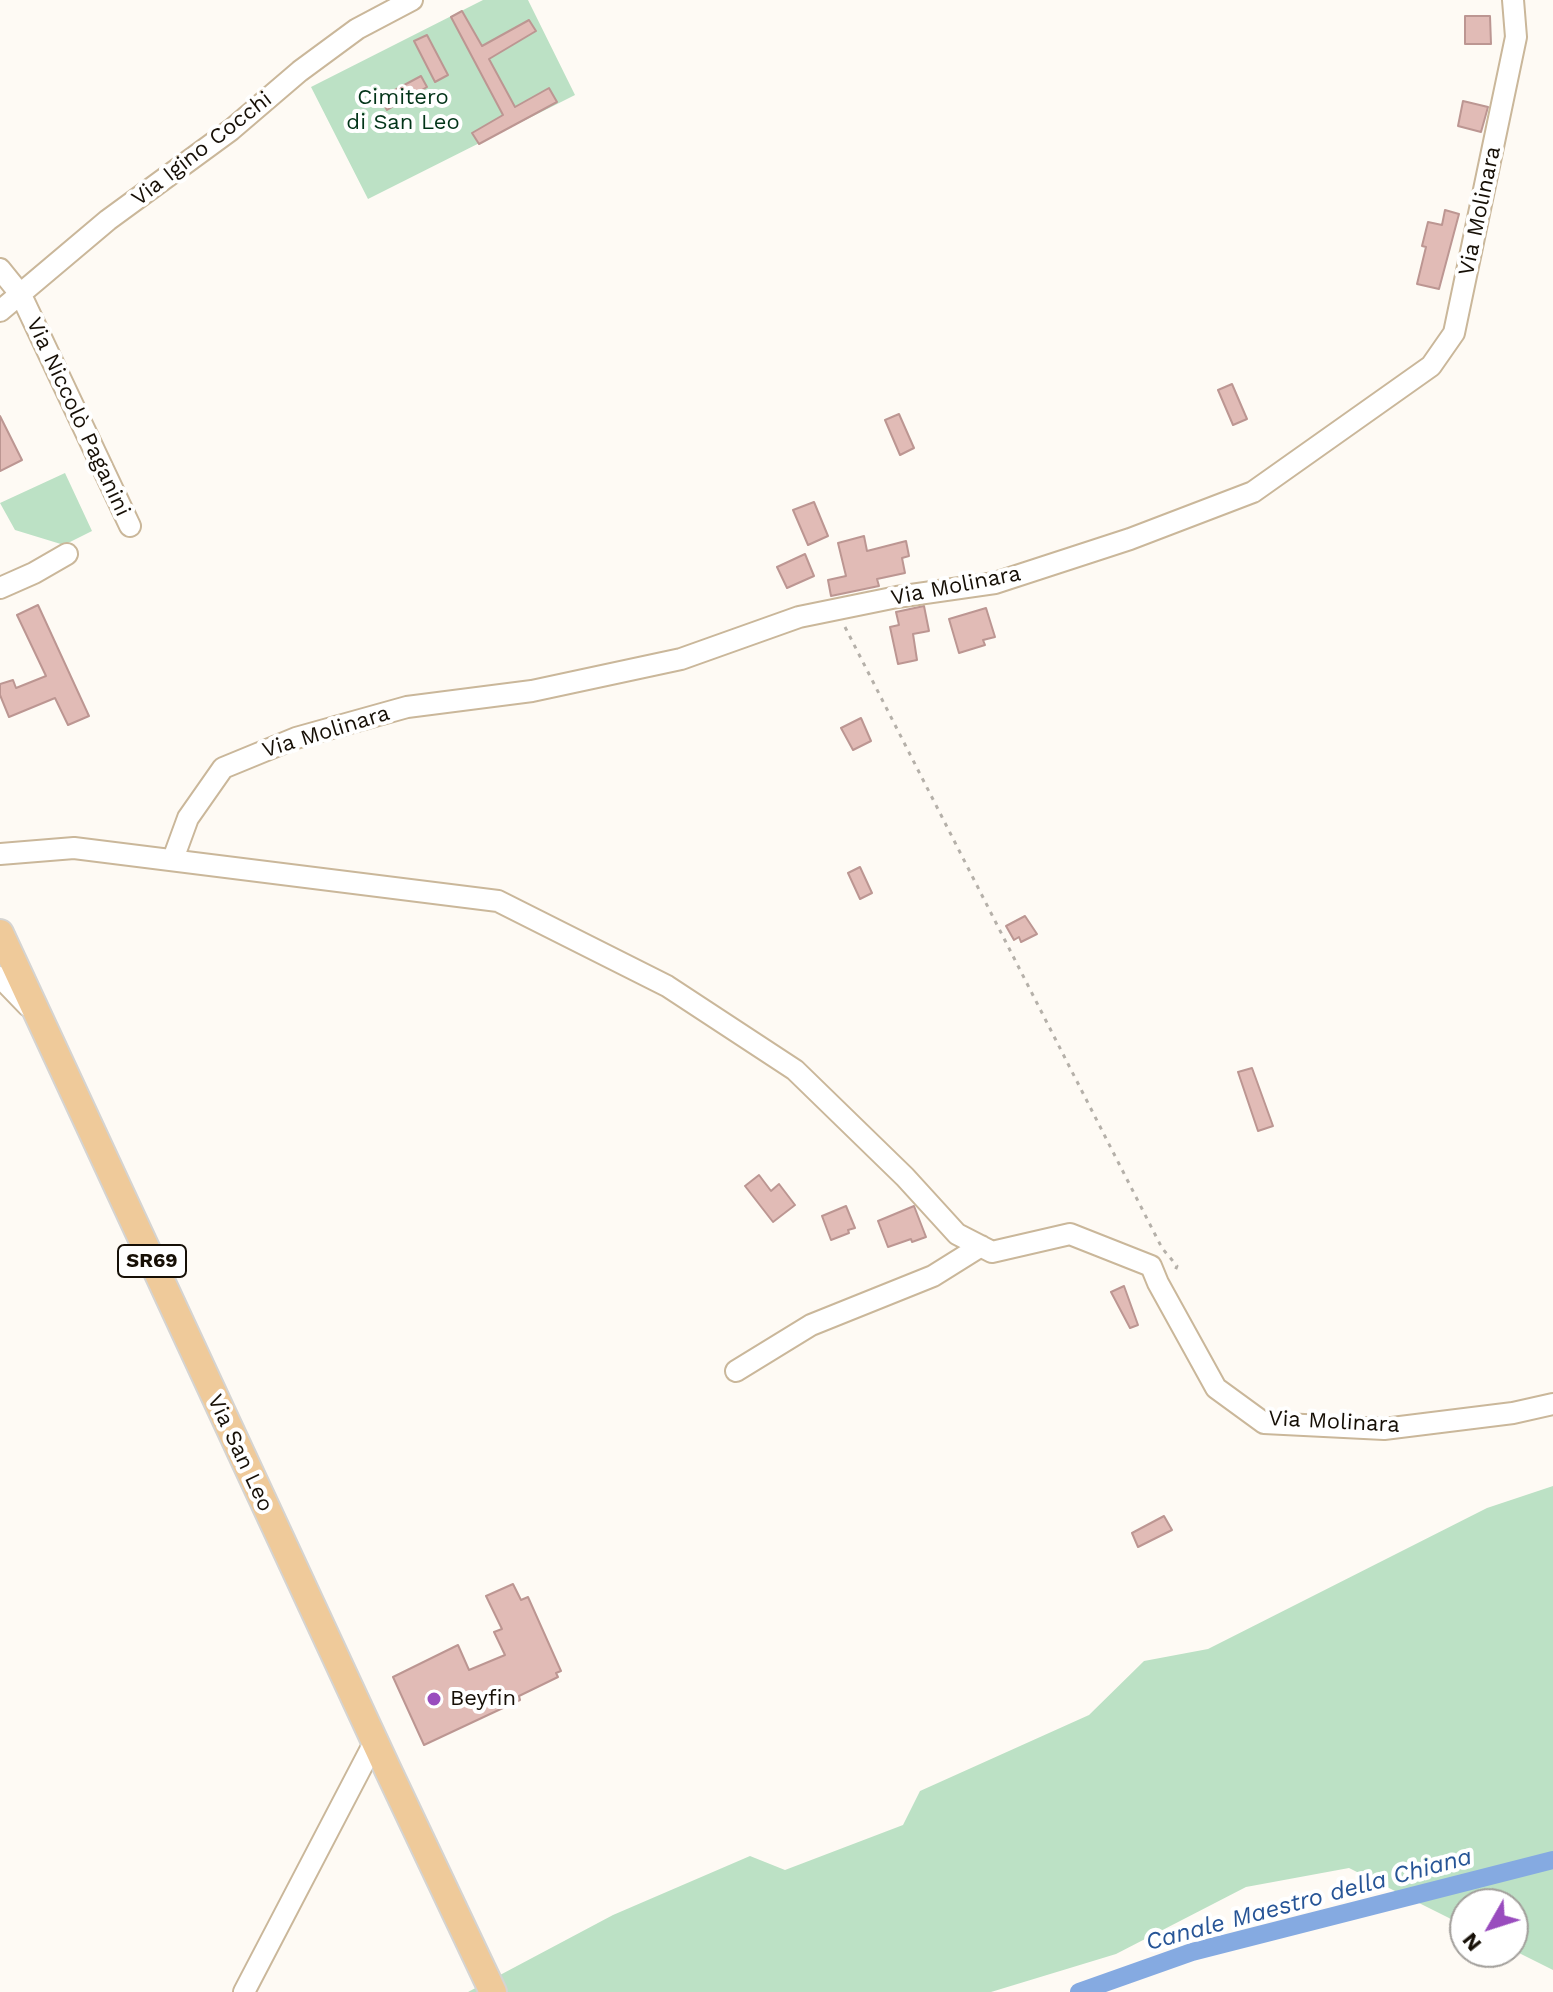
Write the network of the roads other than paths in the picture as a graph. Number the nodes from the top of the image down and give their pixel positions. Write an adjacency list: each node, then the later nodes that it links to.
1 (412, 0): 4 (street, Via Igino Cocchi)
2 (1513, 0): 10 (street, Via Molinara)
3 (0, 269): 4 (street, Via Niccolò Paganini)
4 (21, 295): 5 (street, Via Igino Cocchi); 6 (street, Via Niccolò Paganini)
5 (0, 311)
6 (130, 526)
7 (67, 554): 8 (street)
8 (0, 588)
9 (0, 854): 10 (street)
10 (173, 859): 14 (street)
11 (0, 933): 13 (main road, Via San Leo)
12 (0, 977): 13 (street)
13 (39, 1019): 17 (main road, Via San Leo / SR69)
14 (981, 1246): 15 (street); 16 (street, Via Molinara)
15 (736, 1371)
16 (1553, 1404)
17 (375, 1741): 18 (main road, Via San Leo / SR69); 19 (street)
18 (488, 1982)
19 (244, 1992)

